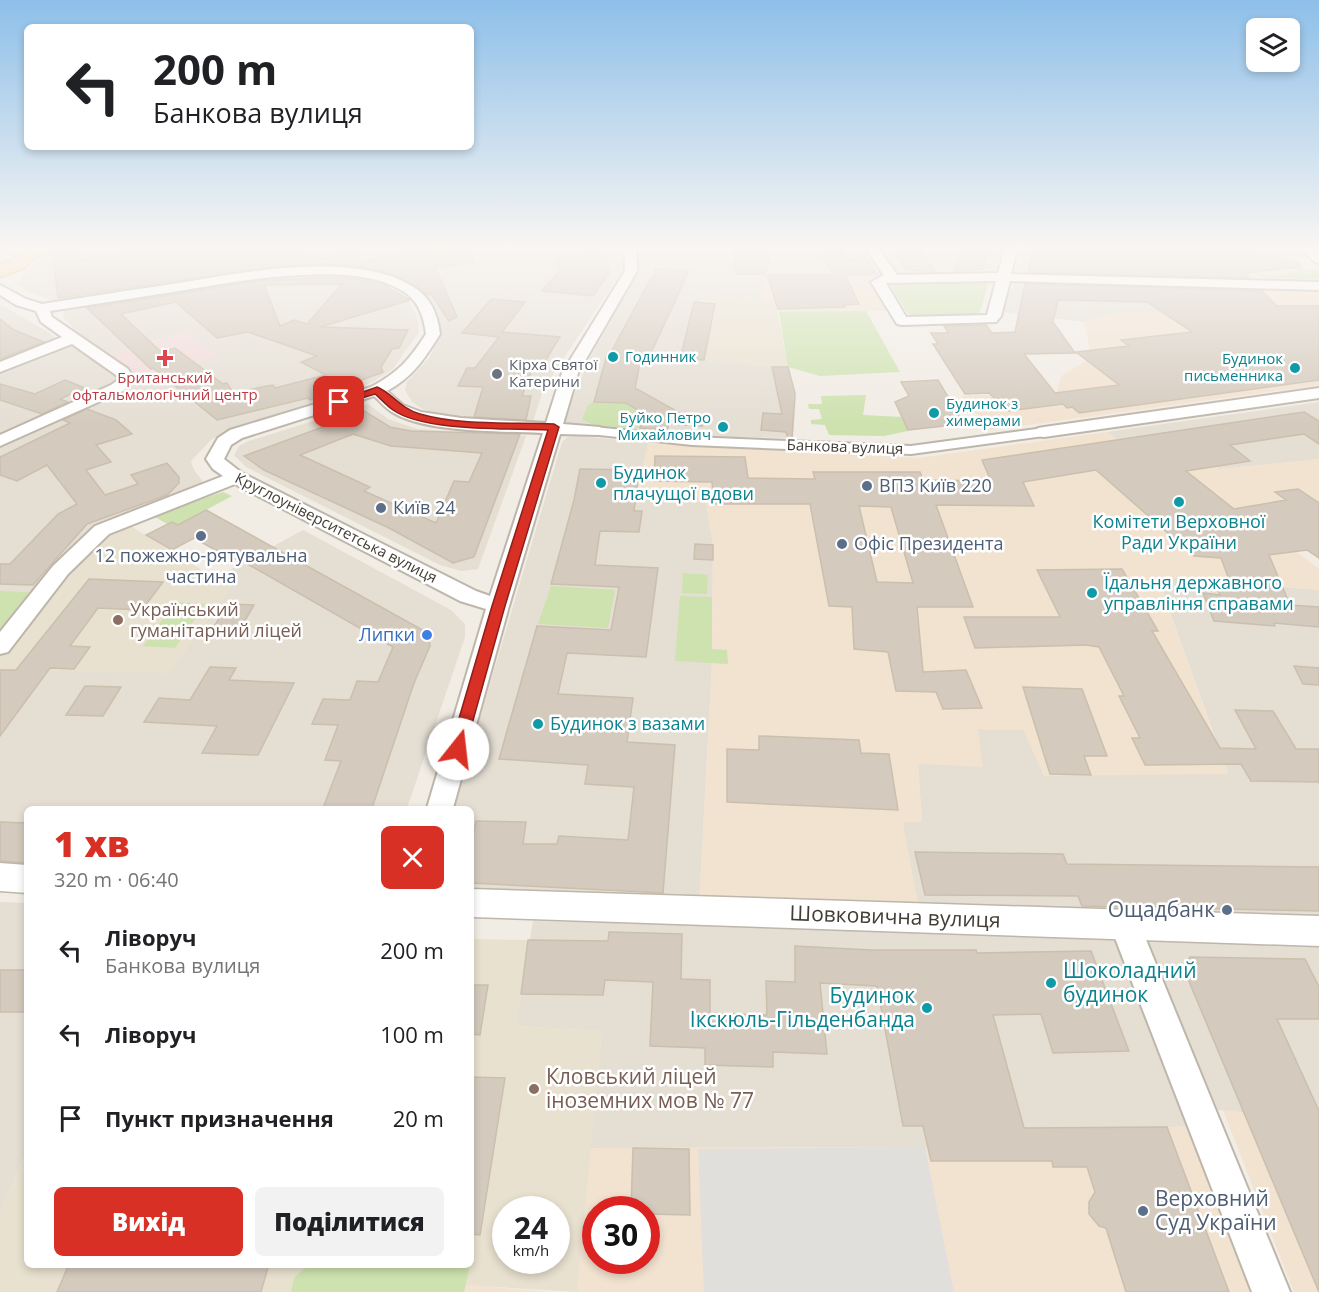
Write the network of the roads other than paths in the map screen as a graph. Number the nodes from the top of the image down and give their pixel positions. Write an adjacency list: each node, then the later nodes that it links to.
1 (33, 305): 7 (street)
2 (60, 305): 7 (street, Круглоуніверситетська вулиця)
3 (425, 305): 10 (street, Круглоуніверситетська вулиця)
4 (610, 305): 12 (street)
5 (893, 305): 6 (street)
6 (997, 305)
7 (42, 308): 8 (street)
8 (73, 338): 9 (street); 15 (street)
9 (0, 367)
10 (377, 390): 12 (street, Банкова вулиця); 16 (street, Круглоуніверситетська вулиця)
11 (1319, 393): 14 (street, Банкова вулиця)
12 (554, 427): 13 (street, Банкова вулиця); 17 (street)
13 (594, 431): 14 (street, Банкова вулиця)
14 (1044, 432)
15 (0, 441)
16 (236, 477): 17 (street, Круглоуніверситетська вулиця); 18 (street)
17 (498, 606): 19 (street)
18 (0, 647)
19 (441, 806)
20 (0, 877): 21 (street)
21 (24, 879)
22 (474, 903): 23 (street, Шовковична вулиця)
23 (1125, 925): 24 (street, Шовковична вулиця); 25 (street)
24 (1319, 931)
25 (1272, 1292)

